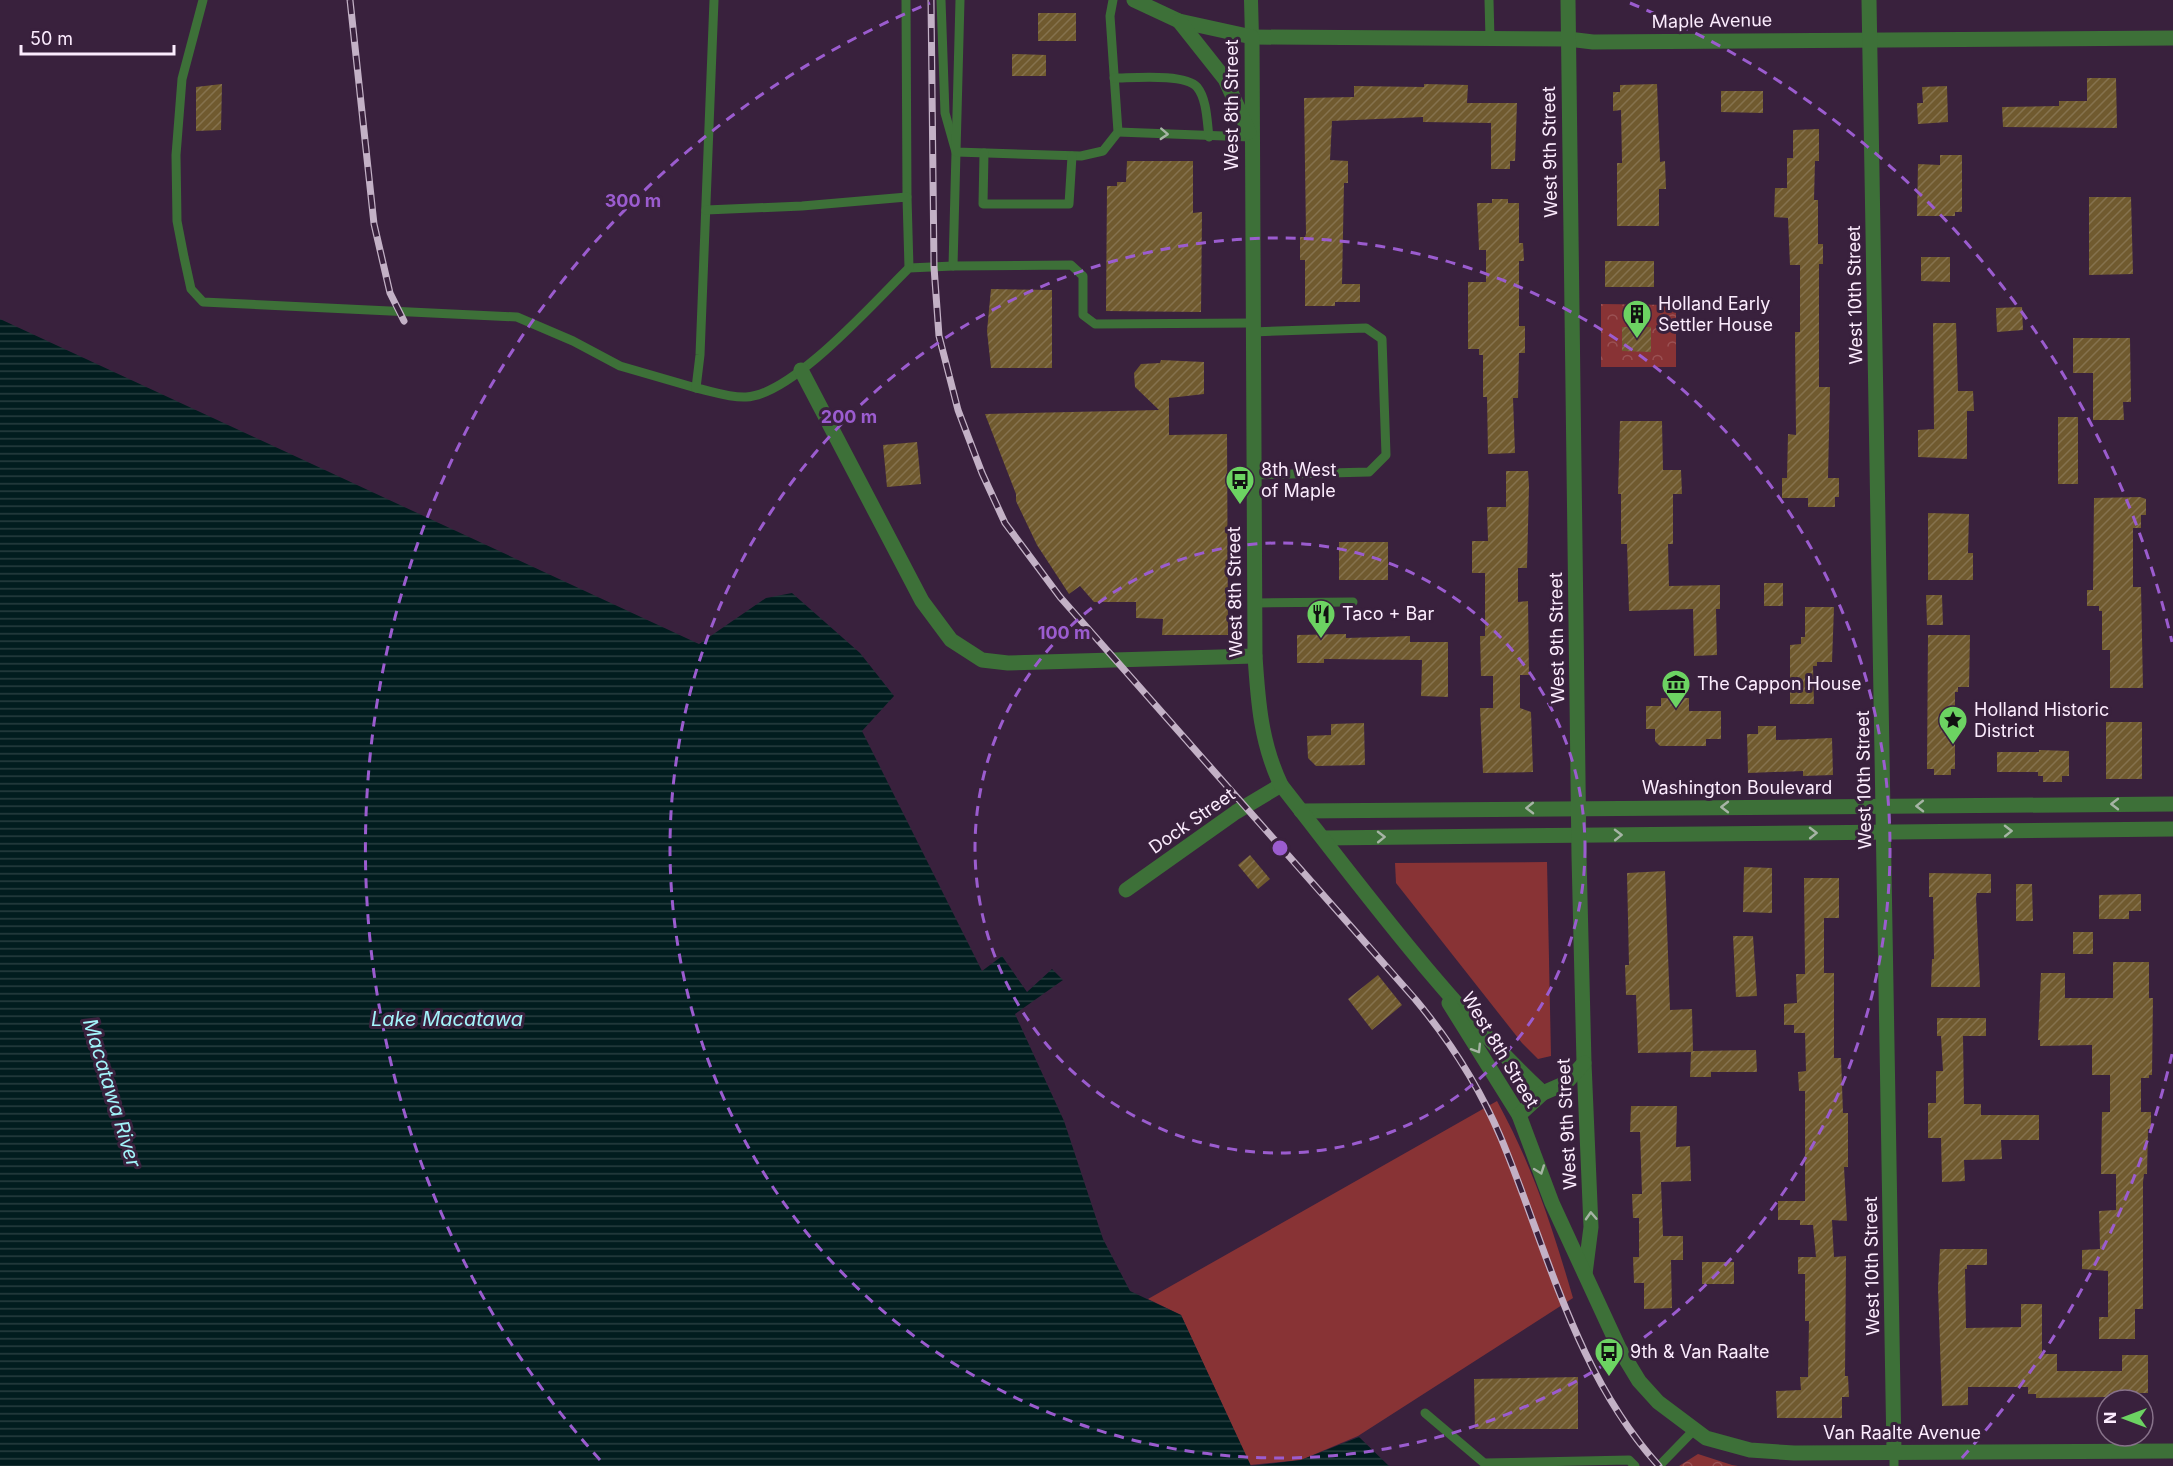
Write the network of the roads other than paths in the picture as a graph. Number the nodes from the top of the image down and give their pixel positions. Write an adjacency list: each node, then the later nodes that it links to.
1 (203, 0): 31 (lane)
2 (714, 0): 26 (lane)
3 (906, 0): 25 (lane)
4 (941, 0): 22 (lane)
5 (960, 0): 22 (lane)
6 (1113, 0): 18 (lane)
7 (1134, 0): 12 (street)
8 (1251, 0): 13 (street, West 8th Street)
9 (1489, 0): 15 (lane)
10 (1568, 0): 16 (street, West 9th Street)
11 (1869, 0): 17 (street, West 10th Street)
12 (1179, 21): 13 (street, Maple Avenue); 21 (street)
13 (1252, 37): 15 (street, Maple Avenue); 21 (street, West 8th Street)
14 (2173, 38): 17 (street, Maple Avenue)
15 (1490, 39): 16 (street, Maple Avenue)
16 (1568, 39): 17 (street, Maple Avenue); 39 (street, West 9th Street)
17 (1869, 40): 38 (street, West 10th Street)
18 (1114, 78): 19 (lane); 20 (lane)
19 (1118, 132): 20 (lane, one-way to 20); 24 (lane)
20 (1209, 137): 21 (lane)
21 (1251, 137): 29 (street, West 8th Street)
22 (956, 152): 23 (lane); 27 (lane)
23 (984, 153): 24 (lane); 24 (lane)
24 (1072, 156)
25 (907, 197): 26 (lane); 28 (lane)
26 (706, 210): 31 (lane)
27 (953, 266): 28 (lane); 29 (lane)
28 (909, 267): 30 (lane)
29 (1252, 327): 32 (street, West 8th Street); 32 (lane)
30 (801, 370): 31 (lane); 35 (street)
31 (696, 388)
32 (1253, 475): 34 (street, West 8th Street)
33 (1353, 602): 34 (lane)
34 (1254, 603): 35 (street, West 8th Street)
35 (1255, 656): 36 (street, West 8th Street)
36 (1281, 785): 40 (street, West 8th Street); 45 (street, Dock Street)
37 (2173, 804): 38 (street, Washington Boulevard, one-way to 38)
38 (1884, 807): 39 (street, Washington Boulevard, one-way to 39); 42 (street, West 10th Street)
39 (1579, 808): 40 (street, Washington Boulevard, one-way to 40); 43 (street, West 9th Street)
40 (1301, 811): 44 (street, West 8th Street)
41 (2173, 829): 42 (street, one-way to 41)
42 (1884, 832): 43 (street, one-way to 42); 55 (street, West 10th Street)
43 (1579, 836): 44 (street, one-way to 43); 47 (street, West 9th Street)
44 (1323, 838): 46 (street, West 8th Street)
45 (1126, 890)
46 (1436, 981): 48 (street, West 8th Street); 49 (street, West 8th Street, one-way to 49)
47 (1584, 1063): 48 (street); 50 (street, West 9th Street, one-way to 47)
48 (1542, 1093): 49 (street)
49 (1519, 1115): 50 (street, West 8th Street, one-way to 50)
50 (1585, 1274): 51 (street, West 8th Street)
51 (1649, 1392): 53 (street, Van Raalte Avenue)
52 (1425, 1413): 56 (lane)
53 (1694, 1430): 55 (street, Van Raalte Avenue); 58 (lane)
54 (2173, 1451): 55 (street, Van Raalte Avenue)
55 (1894, 1459)
56 (1484, 1465): 57 (lane)
57 (1635, 1466)
58 (1659, 1466)

